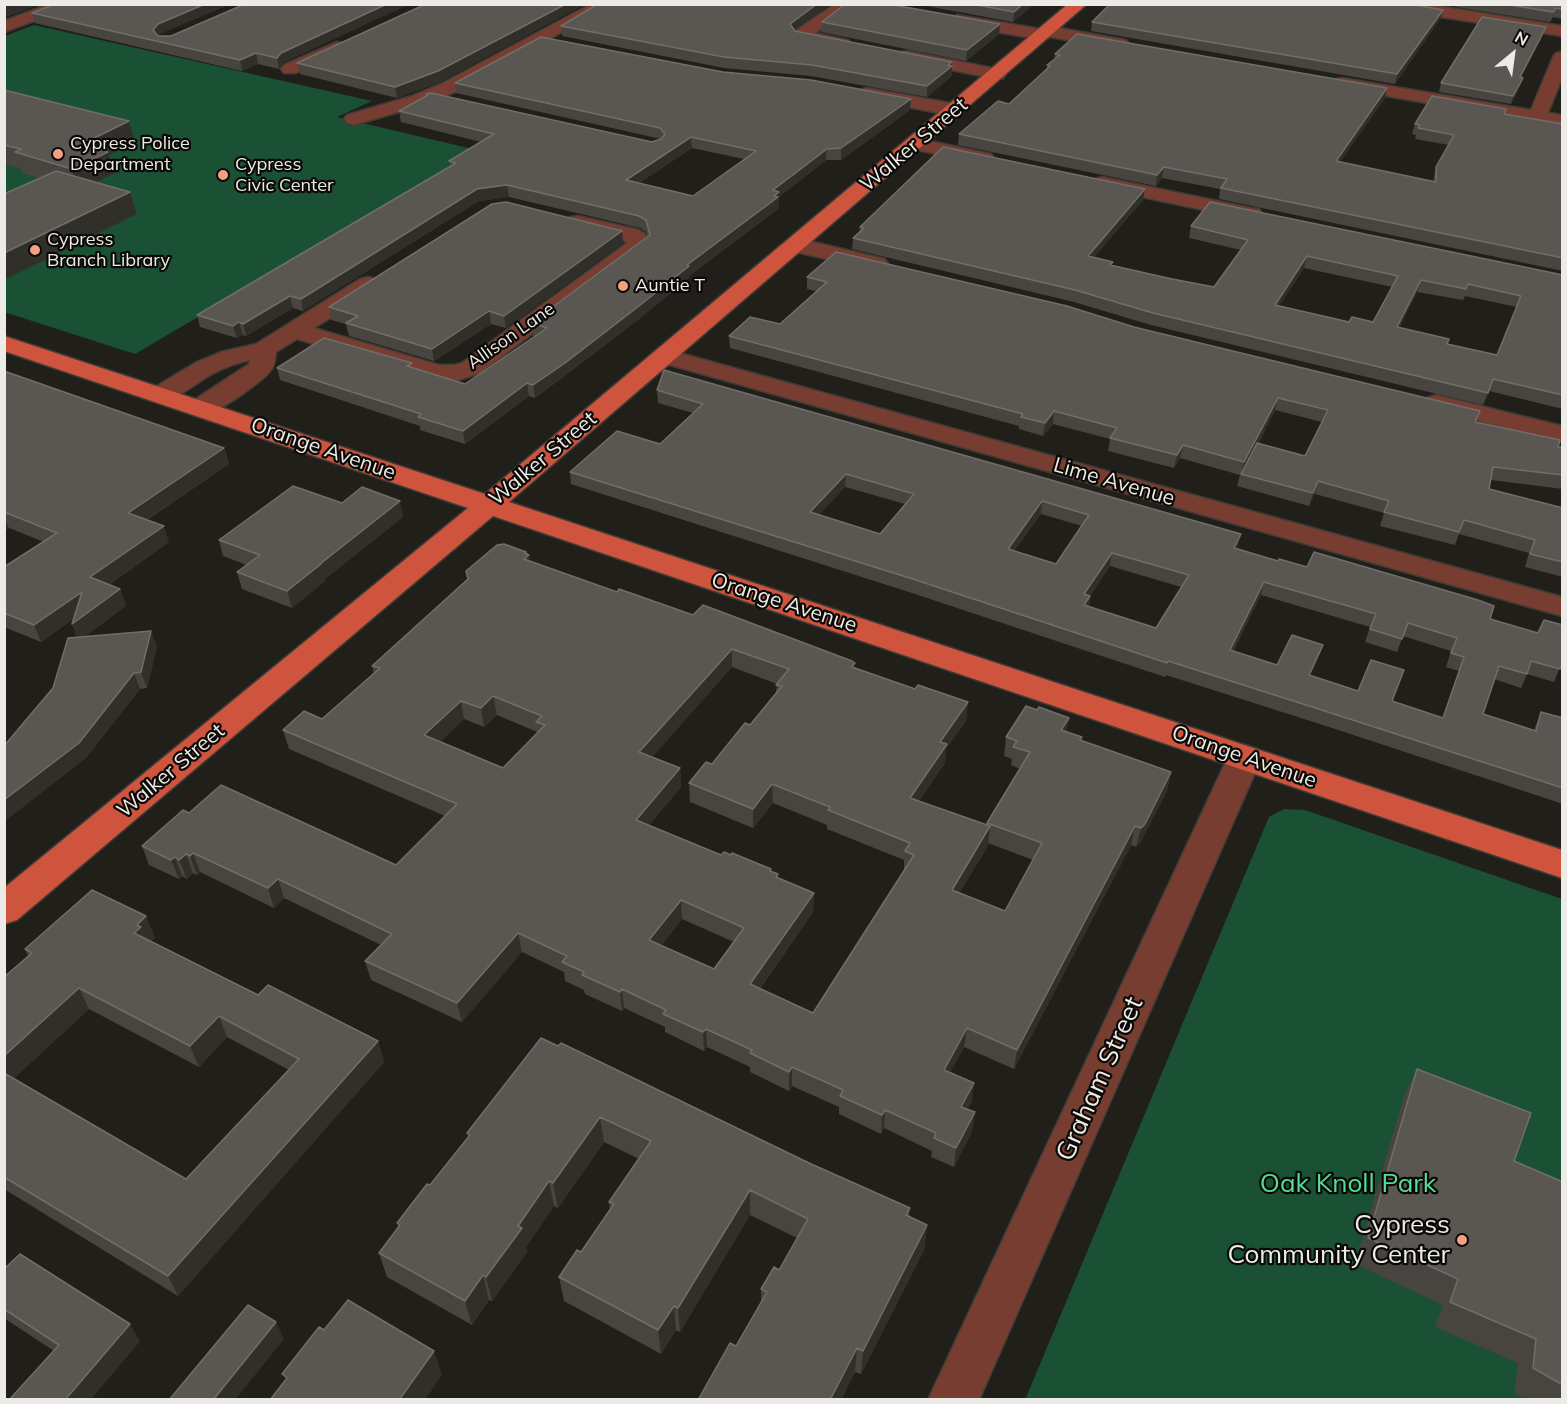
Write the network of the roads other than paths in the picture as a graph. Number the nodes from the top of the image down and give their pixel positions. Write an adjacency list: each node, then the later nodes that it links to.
1 (65, 4): 7 (street)
2 (604, 4): 11 (street)
3 (847, 4): 13 (street)
4 (1079, 4): 9 (main road, Walker Street)
5 (1391, 4): 8 (street)
6 (939, 17): 9 (street)
7 (10, 22)
8 (1563, 31)
9 (1046, 33): 14 (street); 18 (main road, Walker Street)
10 (356, 39): 17 (street)
11 (540, 39): 12 (street); 21 (street)
12 (563, 44)
13 (861, 48)
14 (1142, 48)
15 (895, 54): 18 (street)
16 (1563, 57): 24 (street)
17 (290, 69)
18 (997, 74): 23 (main road, Walker Street)
19 (1329, 80): 24 (street)
20 (855, 91): 23 (street)
21 (432, 95): 22 (street); 25 (street)
22 (466, 103)
23 (955, 110): 27 (main road, Walker Street)
24 (1537, 117): 26 (street)
25 (354, 119)
26 (1563, 121)
27 (915, 144): 28 (street); 32 (main road, Walker Street)
28 (1005, 163)
29 (1087, 180): 31 (street)
30 (553, 216): 35 (street, Allison Lane)
31 (1275, 219)
32 (796, 245): 33 (street); 38 (main road, Walker Street)
33 (899, 270)
34 (386, 272): 35 (street)
35 (294, 330): 37 (street)
36 (4, 343): 39 (main road, Orange Avenue)
37 (264, 350): 39 (street); 41 (street)
38 (665, 356): 43 (main road, Walker Street); 44 (street, Lime Avenue)
39 (159, 394): 41 (main road, Orange Avenue)
40 (1415, 398): 42 (street)
41 (200, 408): 43 (main road, Orange Avenue)
42 (1563, 434)
43 (489, 505): 45 (main road, Orange Avenue); 47 (main road, Walker Street)
44 (1563, 607)
45 (1245, 758): 46 (main road, Orange Avenue); 48 (street, Graham Street)
46 (1563, 864)
47 (4, 910)
48 (953, 1400)

